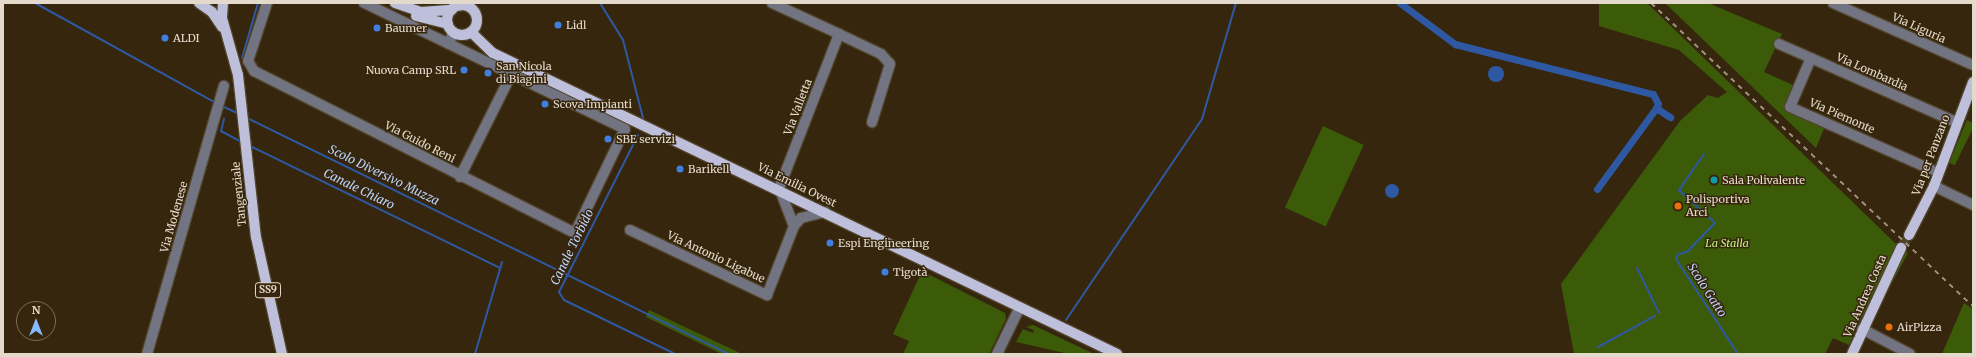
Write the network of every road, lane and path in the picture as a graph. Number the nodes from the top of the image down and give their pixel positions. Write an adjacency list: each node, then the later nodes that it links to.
1 (199, 3): 11 (main road, Tangenziale)
2 (222, 3): 11 (main road, Tangenziale)
3 (267, 3): 24 (street, Via Guido Reni)
4 (364, 3): 14 (street)
5 (396, 3): 9 (main road)
6 (772, 3): 13 (street)
7 (1833, 3): 17 (street, Via Liguria)
8 (457, 6): 9 (main road); 10 (main road); 12 (main road)
9 (410, 10): 10 (main road)
10 (451, 28): 12 (main road); 14 (street)
11 (225, 31): 37 (main road, Tangenziale / SS9)
12 (471, 32): 25 (main road, Via Emilia Ovest)
13 (839, 34): 21 (street); 25 (street, Via Valletta)
14 (449, 44): 18 (street)
15 (1779, 44): 16 (street, Via Lombardia)
16 (1811, 58): 22 (street, Via Lombardia); 23 (street, Via Piemonte)
17 (1973, 65)
18 (511, 75): 24 (street); 24 (street, Via Guido Reni)
19 (1973, 82): 22 (main road, Via per Panzano)
20 (223, 91): 36 (street, Via Modenese)
21 (872, 122)
22 (1956, 122): 26 (main road, Via per Panzano)
23 (1932, 170)
24 (460, 176)
25 (779, 190): 27 (main road, Via Emilia Ovest); 30 (street)
26 (1932, 190): 28 (street); 32 (main road, Via per Panzano)
27 (805, 202): 29 (main road, Via Emilia Ovest); 30 (street, Via Antonio Ligabue)
28 (1973, 205)
29 (825, 212): 30 (street); 34 (main road, Via Emilia Ovest)
30 (796, 221): 31 (street, Via Antonio Ligabue)
31 (630, 230)
32 (1909, 235)
33 (1901, 248): 35 (main road, Via Andrea Costa)
34 (1023, 308): 38 (street); 39 (street); 40 (main road, Via Emilia Ovest)
35 (1862, 329): 41 (main road, Via Andrea Costa); 42 (street)
36 (146, 354)
37 (282, 354)
38 (997, 354)
39 (1003, 354)
40 (1117, 354)
41 (1852, 354)
42 (1910, 354)

